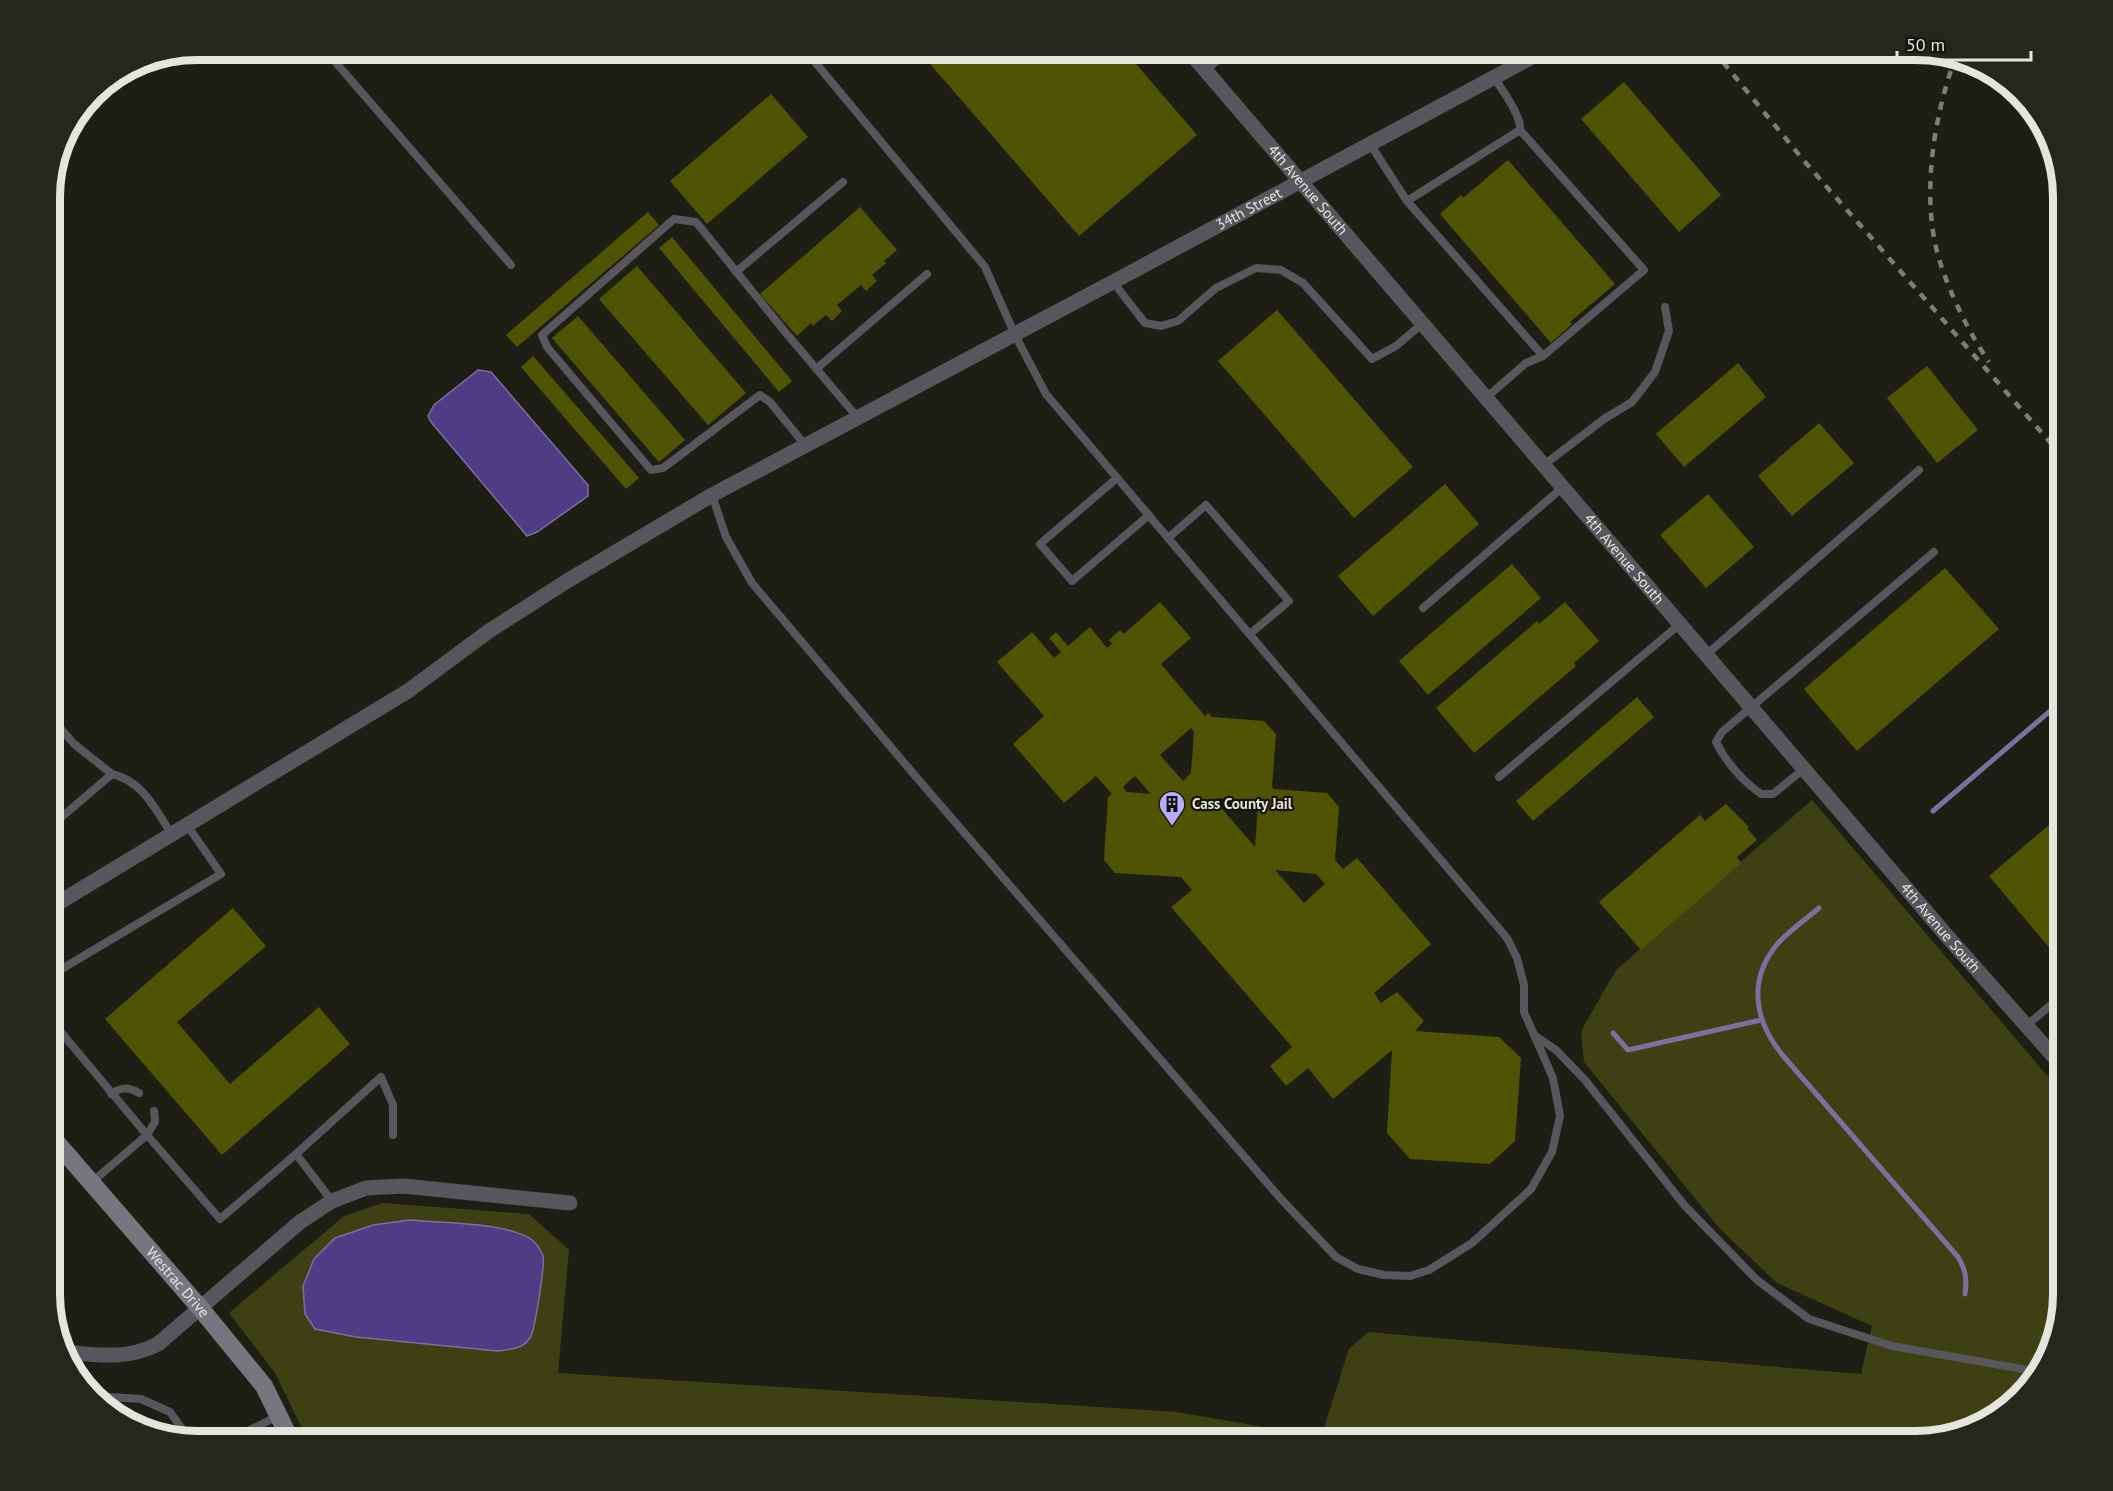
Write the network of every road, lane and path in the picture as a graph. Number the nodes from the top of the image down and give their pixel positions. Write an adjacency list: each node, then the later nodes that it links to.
1 (334, 60): 13 (lane)
2 (813, 60): 19 (lane)
3 (1197, 60): 6 (street, 4th Avenue South)
4 (1218, 60): 6 (lane)
5 (1518, 60): 7 (street, 34th Street)
6 (1206, 70): 10 (street, 4th Avenue South)
7 (1494, 77): 8 (lane); 9 (street, 34th Street)
8 (1520, 130): 12 (lane); 20 (lane)
9 (1370, 144): 10 (street, 34th Street); 12 (lane)
10 (1301, 181): 16 (street, 34th Street); 18 (street, 4th Avenue South)
11 (843, 182): 14 (lane)
12 (1407, 201): 20 (lane)
13 (511, 265)
14 (736, 272): 21 (lane); 24 (lane)
15 (927, 274): 21 (lane)
16 (1113, 282): 18 (lane); 19 (street, 34th Street)
17 (1665, 307): 25 (lane)
18 (1423, 323): 22 (street, 4th Avenue South)
19 (1015, 335): 23 (street, 34th Street); 27 (lane)
20 (1543, 356): 22 (lane)
21 (816, 369): 23 (lane)
22 (1487, 397): 25 (street, 4th Avenue South)
23 (858, 418): 24 (street, 34th Street)
24 (805, 445): 29 (street, 34th Street)
25 (1545, 464): 28 (street, 4th Avenue South)
26 (1919, 470): 36 (lane)
27 (1117, 478): 30 (lane); 30 (lane)
28 (1564, 486): 33 (lane); 34 (street, 4th Avenue South)
29 (712, 495): 43 (street, 34th Street); 50 (lane)
30 (1149, 515): 31 (lane)
31 (1168, 538): 35 (lane); 35 (lane)
32 (1934, 552): 37 (lane)
33 (1423, 608)
34 (1681, 623): 36 (street, 4th Avenue South); 41 (lane)
35 (1250, 634): 50 (lane)
36 (1707, 654): 37 (street, 4th Avenue South)
37 (1753, 707): 39 (street, 4th Avenue South); 39 (lane)
38 (60, 728): 40 (lane)
39 (1805, 768): 48 (street, 4th Avenue South)
40 (112, 774): 42 (lane); 44 (lane)
41 (1499, 777)
42 (60, 818)
43 (187, 825): 44 (street, 34th Street); 46 (lane)
44 (172, 835): 45 (street, 34th Street)
45 (60, 903)
46 (60, 970)
47 (2053, 1003): 48 (lane)
48 (2027, 1025): 51 (street, 4th Avenue South)
49 (60, 1031): 53 (lane)
50 (1534, 1035): 64 (lane)
51 (2053, 1055)
52 (139, 1093): 53 (lane)
53 (111, 1094): 55 (lane)
54 (154, 1111): 55 (lane)
55 (147, 1135): 58 (lane); 59 (lane)
56 (393, 1136): 58 (lane)
57 (60, 1146): 59 (street, Westrac Drive)
58 (296, 1154): 60 (lane)
59 (92, 1183): 62 (street, Westrac Drive)
60 (332, 1201): 61 (street); 62 (street)
61 (570, 1203)
62 (201, 1309): 63 (street); 66 (street, Westrac Drive)
63 (73, 1353)
64 (2030, 1370)
65 (107, 1397): 67 (lane)
66 (278, 1416): 68 (lane); 69 (street, Westrac Drive)
67 (183, 1430)
68 (248, 1431)
69 (286, 1431)

